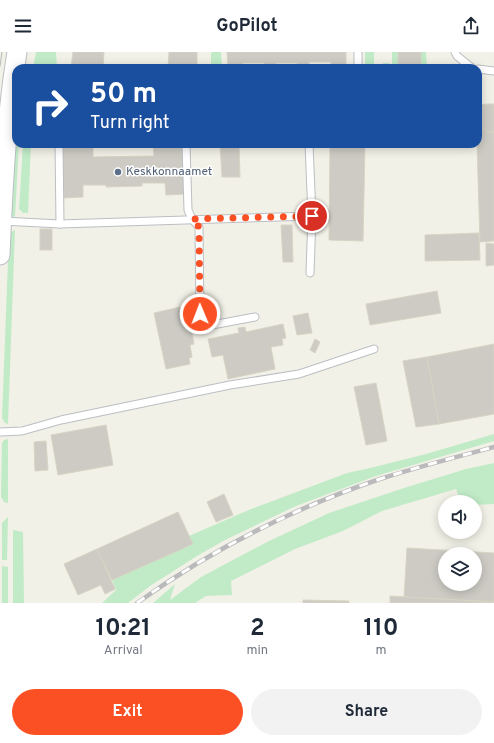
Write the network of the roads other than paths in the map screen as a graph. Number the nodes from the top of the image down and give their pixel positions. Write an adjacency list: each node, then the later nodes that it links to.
1 (17, 52): 4 (street)
2 (358, 52): 5 (lane)
3 (455, 52): 6 (lane)
4 (15, 64)
5 (358, 64)
6 (467, 64)
7 (482, 70): 8 (lane)
8 (494, 71)
9 (12, 83): 15 (street)
10 (59, 148): 16 (lane)
11 (186, 148): 14 (lane)
12 (309, 148): 13 (lane)
13 (312, 216): 14 (lane); 18 (lane)
14 (192, 219): 16 (lane); 19 (lane)
15 (1, 221): 16 (lane); 17 (street)
16 (60, 224)
17 (0, 255)
18 (310, 273)
19 (255, 317)
20 (374, 349): 21 (lane)
21 (0, 432)

